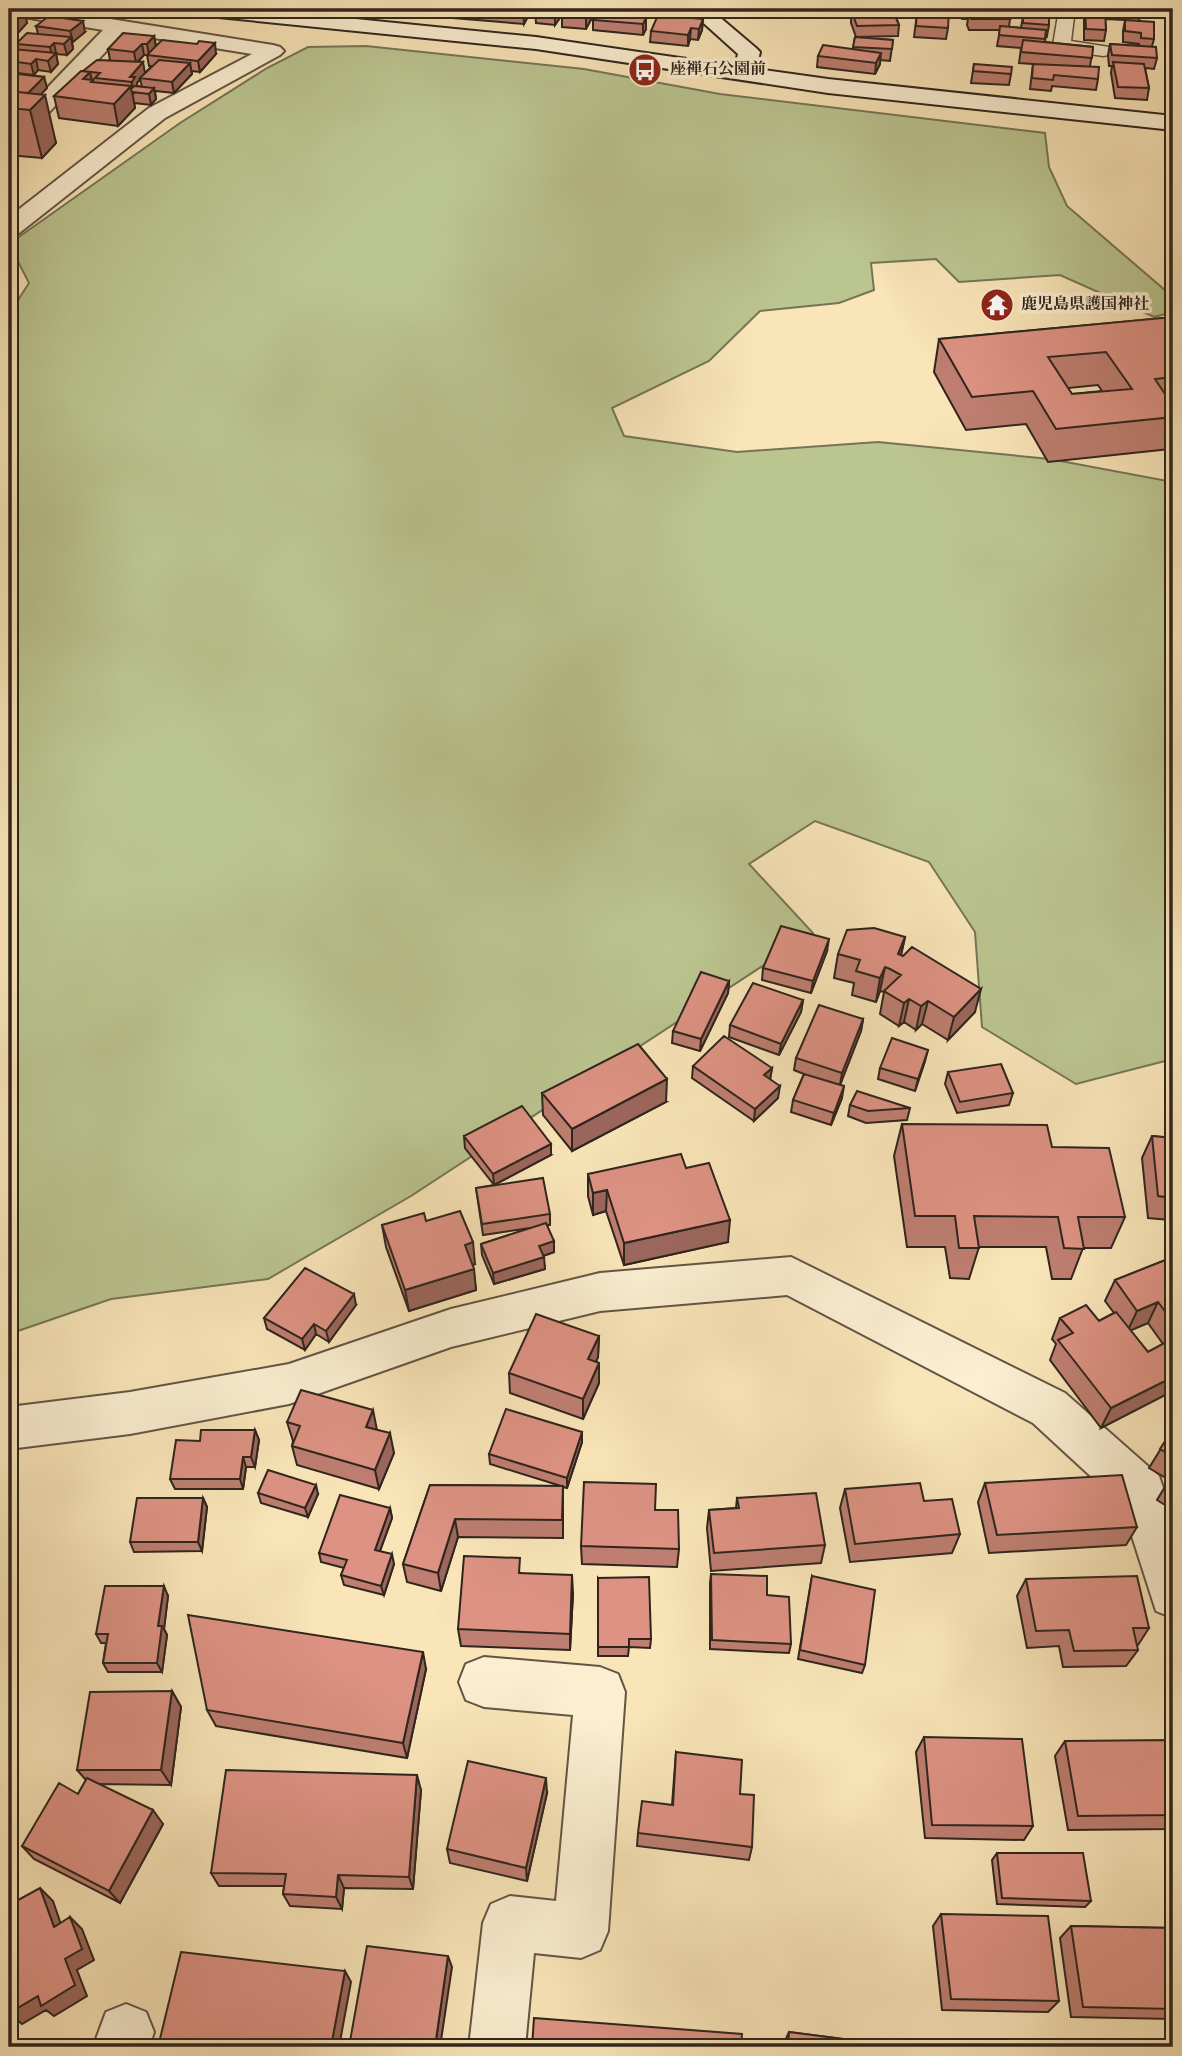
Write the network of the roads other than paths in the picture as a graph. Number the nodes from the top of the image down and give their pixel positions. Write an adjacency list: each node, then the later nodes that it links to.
1 (11, 9): 5 (street)
2 (198, 9): 7 (street)
3 (698, 9): 7 (street)
4 (1068, 9): 6 (lane)
5 (118, 26): 8 (street); 10 (street)
6 (1103, 51)
7 (744, 75): 9 (street)
8 (9, 114)
9 (1173, 123)
10 (9, 229)
11 (9, 1428): 12 (street)
12 (1173, 1594)
13 (484, 1682): 14 (street)
14 (496, 2047)

